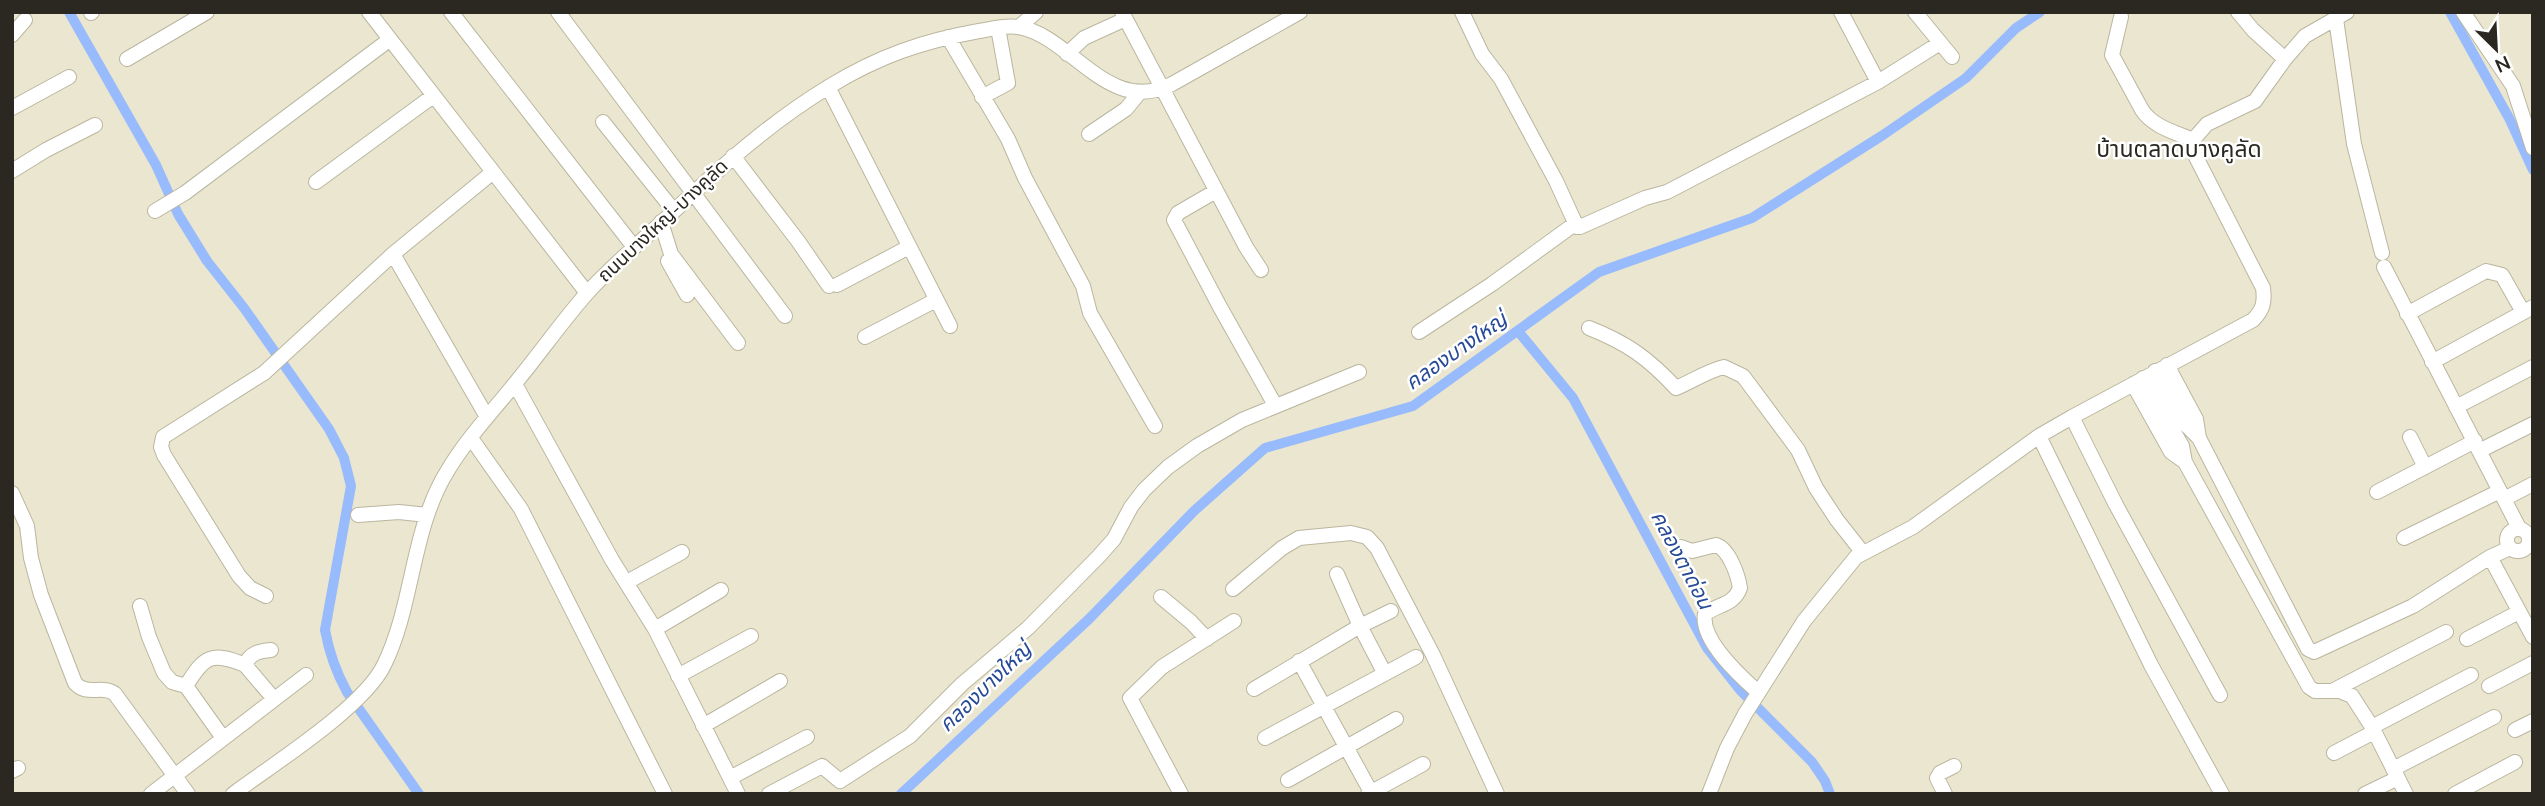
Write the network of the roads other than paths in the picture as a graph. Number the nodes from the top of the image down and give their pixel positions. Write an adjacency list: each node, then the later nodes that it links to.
1 (192, 12): 2 (street)
2 (207, 12)
3 (369, 12): 21 (street)
4 (451, 12): 49 (street)
5 (558, 12): 44 (street)
6 (1036, 12): 17 (street)
7 (1300, 12): 29 (street, ถนนบางใหญ่-บางคูลัด)
8 (1462, 12): 47 (street)
9 (1841, 12): 27 (street)
10 (1915, 12): 22 (street)
11 (2238, 12): 25 (street)
12 (2463, 12): 38 (street)
13 (2342, 16): 25 (street); 57 (street)
14 (1121, 17): 23 (street); 29 (street)
15 (2121, 17): 37 (street)
16 (25, 20): 19 (street)
17 (1019, 27): 18 (street, ถนนบางใหญ่-บางคูลัด); 23 (street, ถนนบางใหญ่-บางคูลัด)
18 (998, 28): 20 (street, ถนนบางใหญ่-บางคูลัด); 32 (street)
19 (12, 35)
20 (948, 37): 28 (street, ถนนบางใหญ่-บางคูลัด); 32 (street)
21 (388, 40): 31 (street); 45 (street)
22 (1940, 43): 24 (street); 27 (street)
23 (1067, 54): 30 (street, ถนนบางใหญ่-บางคูลัด)
24 (1952, 57)
25 (2285, 59): 37 (street)
26 (69, 77): 33 (street)
27 (1878, 82): 47 (street)
28 (828, 88): 39 (street, ถนนบางใหญ่-บางคูลัด); 50 (street)
29 (1163, 89): 30 (street, ถนนบางใหญ่-บางคูลัด); 43 (street)
30 (1140, 92): 36 (street)
31 (433, 96): 41 (street); 42 (street)
32 (982, 97): 74 (street)
33 (12, 108)
34 (603, 122): 46 (street)
35 (95, 125): 40 (street)
36 (1089, 134)
37 (2193, 140): 67 (street)
38 (2533, 148)
39 (733, 156): 44 (street, ถนนบางใหญ่-บางคูลัด); 50 (street)
40 (12, 171)
41 (493, 172): 51 (street); 53 (street)
42 (316, 183)
43 (1216, 191): 52 (street); 69 (street)
44 (692, 193): 46 (street, ถนนบางใหญ่-บางคูลัด); 58 (street)
45 (159, 210)
46 (674, 211): 48 (street, ถนนบางใหญ่-บางคูลัด)
47 (1576, 223): 61 (street)
48 (663, 230): 49 (street, ถนนบางใหญ่-บางคูลัด); 54 (street); 63 (street)
49 (634, 247): 53 (street, ถนนบางใหญ่-บางคูลัด)
50 (909, 247): 55 (street)
51 (393, 254): 71 (street); 98 (street)
52 (1261, 270)
53 (587, 293): 68 (street, ถนนบางใหญ่-บางคูลัด)
54 (687, 295)
55 (936, 300): 59 (street); 62 (street)
56 (2528, 309): 57 (street); 64 (street)
57 (2407, 314): 64 (street)
58 (785, 316)
59 (950, 326)
60 (1589, 328): 92 (street)
61 (1419, 332)
62 (865, 337)
63 (738, 343)
64 (2432, 362): 70 (street)
65 (2533, 367): 70 (street)
66 (1359, 372): 69 (street)
67 (2150, 374): 72 (street); 93 (street); 124 (street)
68 (515, 384): 71 (street, ถนนบางใหญ่-บางคูลัด); 95 (street)
69 (1275, 405): 153 (street)
70 (2456, 407): 78 (street)
71 (487, 417): 77 (street, ถนนบางใหญ่-บางคูลัด)
72 (2072, 417): 75 (street); 126 (street)
73 (2533, 424): 78 (street)
74 (1155, 426)
75 (2039, 436): 92 (street); 158 (street)
76 (2410, 437): 79 (street)
77 (471, 438): 85 (street, ถนนบางใหญ่-บางคูลัด); 151 (street)
78 (2477, 446): 79 (street); 83 (street)
79 (2425, 467): 81 (street)
80 (2533, 484): 83 (street)
81 (2378, 492)
82 (12, 493): 144 (street)
83 (2502, 495): 86 (street); 87 (street)
84 (358, 515): 85 (street)
85 (427, 515): 150 (street, ถนนบางใหญ่-บางคูลัด)
86 (2519, 528): 89 (street); 90 (street)
87 (2404, 538)
88 (1681, 547): 125 (street)
89 (2530, 547): 90 (street)
90 (2510, 548): 93 (street)
91 (682, 552): 95 (street)
92 (1863, 552): 125 (street)
93 (2490, 557): 102 (street)
94 (1337, 575): 104 (street)
95 (627, 582): 105 (street)
96 (1233, 589): 155 (street)
97 (721, 590): 105 (street)
98 (266, 597)
99 (1161, 597): 109 (street)
100 (140, 606): 121 (street)
101 (1391, 611): 104 (street)
102 (2519, 612): 108 (street); 110 (street)
103 (1234, 621): 109 (street)
104 (1360, 626): 113 (street); 116 (street)
105 (655, 629): 119 (street)
106 (2446, 632): 124 (street)
107 (751, 636): 119 (street)
108 (2533, 637)
109 (1207, 639): 154 (street)
110 (2467, 639)
111 (271, 650): 115 (street)
112 (1416, 657): 116 (street)
113 (1299, 661): 123 (street); 128 (street)
114 (2533, 663): 122 (street)
115 (245, 665): 121 (street); 127 (street)
116 (1385, 674): 128 (street)
117 (306, 675): 127 (street)
118 (2471, 675): 133 (street)
119 (678, 676): 132 (street)
120 (780, 681): 132 (street)
121 (186, 686): 136 (street)
122 (2489, 686)
123 (1254, 689)
124 (2332, 691): 133 (street)
125 (1757, 694): 156 (street)
126 (2220, 695)
127 (274, 699): 136 (street)
128 (1323, 706): 137 (street); 138 (street)
129 (2494, 717): 143 (street)
130 (1396, 719): 138 (street)
131 (2533, 721): 134 (street)
132 (703, 726): 145 (street)
133 (2373, 730): 139 (street); 143 (street)
134 (2515, 730)
135 (807, 737): 145 (street)
136 (223, 738): 144 (street)
137 (1265, 738)
138 (1345, 747): 146 (street); 147 (street)
139 (2334, 753)
140 (2515, 761): 161 (street)
141 (1423, 764): 147 (street)
142 (1954, 766): 157 (street)
143 (2396, 773): 159 (street); 160 (street)
144 (175, 775): 148 (street); 149 (street)
145 (730, 778): 152 (street)
146 (1288, 779)
147 (1370, 793)
148 (151, 794)
149 (188, 794)
150 (233, 794)
151 (665, 794)
152 (738, 794)
153 (769, 794)
154 (1181, 794)
155 (1497, 794)
156 (1709, 794)
157 (1945, 794)
158 (2222, 794)
159 (2365, 794)
160 (2406, 794)
161 (2455, 794)

